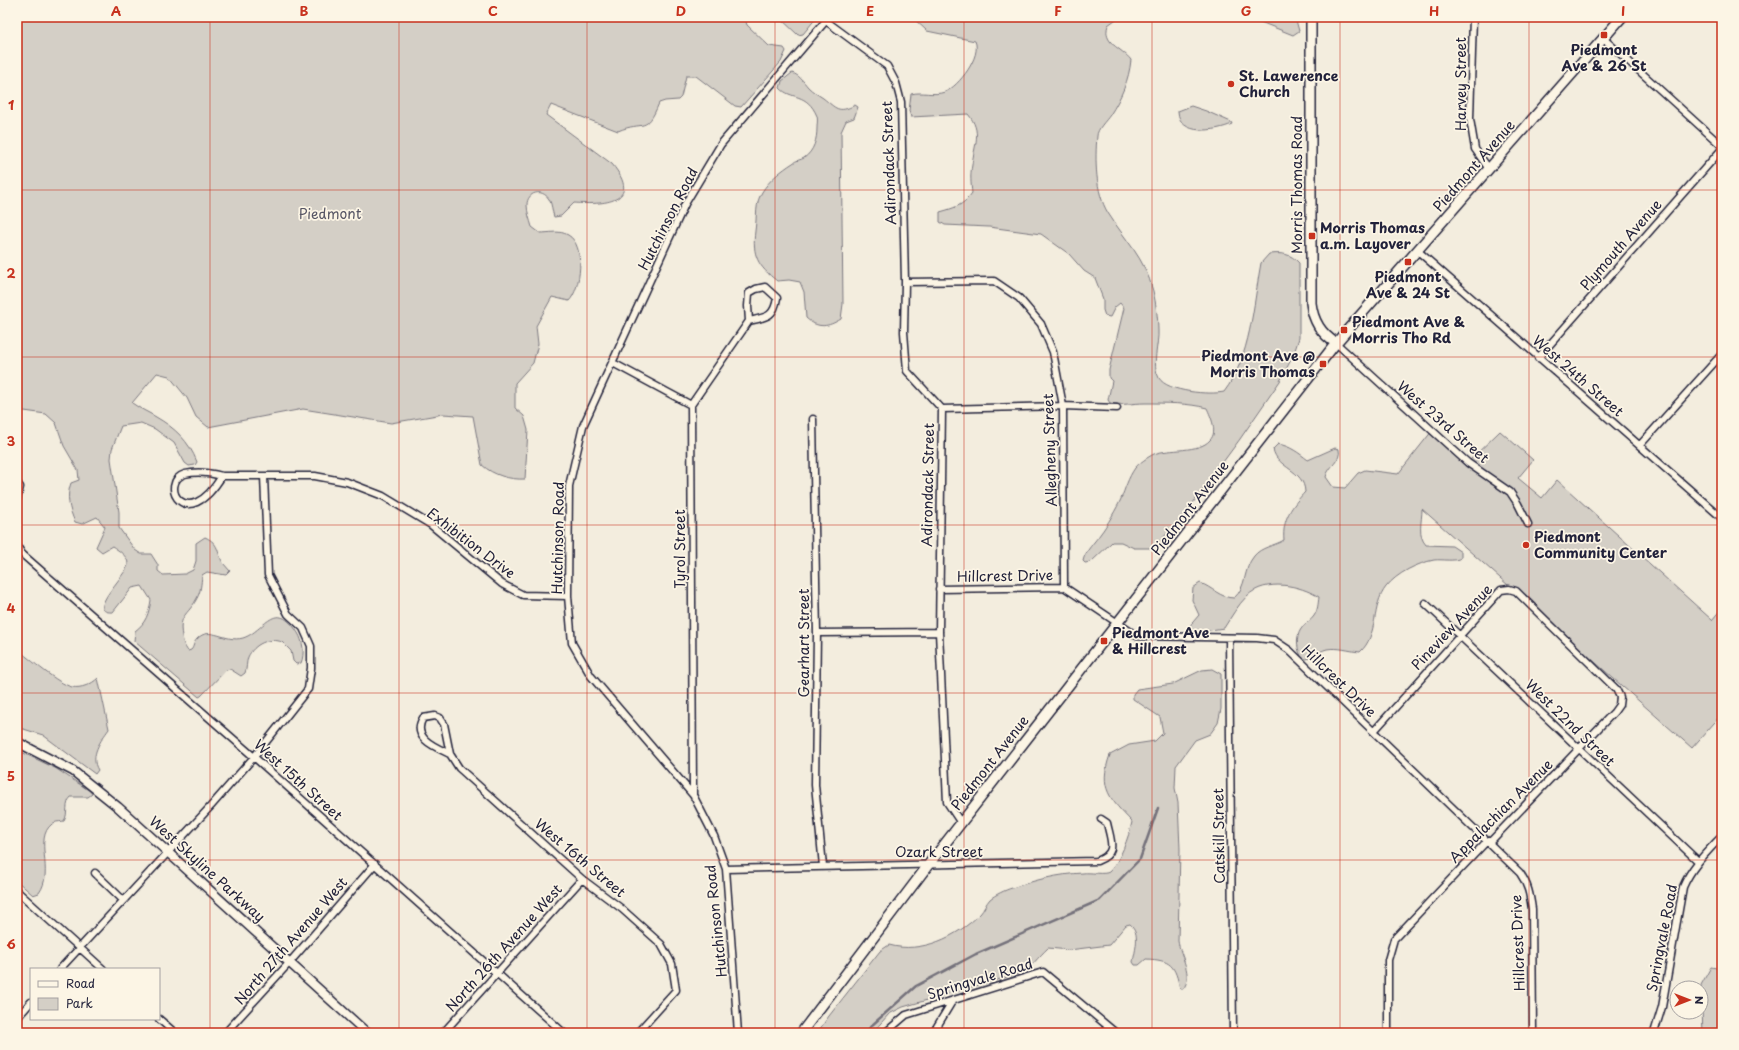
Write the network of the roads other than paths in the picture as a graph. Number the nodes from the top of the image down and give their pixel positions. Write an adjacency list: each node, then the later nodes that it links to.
1 (1311, 17): 12 (main road, Morris Thomas Road)
2 (1473, 17): 8 (street, Harvey Street)
3 (1622, 17): 5 (main road, Piedmont Avenue)
4 (827, 19): 10 (street, Adirondack Street); 15 (street, Hutchinson Road)
5 (1603, 38): 6 (street); 8 (main road, Piedmont Avenue)
6 (1722, 146)
7 (1722, 149): 14 (street, Plymouth Avenue)
8 (1489, 169): 9 (main road, Piedmont Avenue)
9 (1418, 251): 12 (main road, Piedmont Avenue); 14 (street, West 24th Street)
10 (905, 282): 17 (street, Allegheny Street); 19 (street, Adirondack Street)
11 (749, 321): 11 (street); 16 (street)
12 (1336, 343): 27 (street, West 23rd Street); 33 (main road, Piedmont Avenue)
13 (1722, 354): 21 (street)
14 (1538, 358): 21 (street, West 24th Street)
15 (613, 363): 16 (street); 31 (street, Hutchinson Road)
16 (691, 405): 44 (street, Tyrol Street)
17 (1063, 406): 18 (street); 19 (street); 29 (street, Allegheny Street)
18 (1117, 408)
19 (942, 409): 30 (street, Adirondack Street)
20 (813, 419): 35 (street, Gearhart Street)
21 (1640, 445): 26 (street, West 24th Street)
22 (222, 476): 22 (street, Exhibition Drive); 23 (street, Exhibition Drive)
23 (264, 476): 31 (street, Exhibition Drive); 43 (street)
24 (17, 483): 25 (street)
25 (17, 499)
26 (1722, 518)
27 (1528, 524)
28 (17, 546): 43 (street, West 15th Street)
29 (1064, 587): 30 (street, Hillcrest Drive); 33 (street, Hillcrest Drive)
30 (939, 590): 34 (street, Adirondack Street)
31 (568, 596): 44 (street, Hutchinson Road)
32 (1425, 603): 36 (street, West 22nd Street)
33 (1118, 624): 37 (street, Hillcrest Drive); 46 (main road, Piedmont Avenue)
34 (939, 632): 35 (street); 46 (street, Adirondack Street)
35 (817, 633): 53 (street, Gearhart Street)
36 (1460, 634): 38 (street, Pineview Avenue); 39 (street, Pineview Avenue); 41 (street, West 22nd Street)
37 (1229, 638): 39 (street, Hillcrest Drive); 79 (street, Catskill Street)
38 (1620, 698): 41 (street, Appalachian Avenue)
39 (1374, 731): 48 (street, Hillcrest Drive)
40 (17, 742): 49 (street, West Skyline Parkway)
41 (1580, 749): 48 (street, Appalachian Avenue); 50 (street, West 22nd Street)
42 (450, 754): 42 (street, West 16th Street); 56 (street, West 16th Street)
43 (254, 757): 49 (street); 51 (street, West 15th Street)
44 (693, 795): 54 (street, Hutchinson Road)
45 (1101, 819): 52 (street, Ozark Street)
46 (961, 823): 52 (main road, Piedmont Avenue)
47 (1722, 836): 50 (street, Springvale Road)
48 (1487, 841): 80 (street, Appalachian Avenue); 81 (street, Hillcrest Drive)
49 (168, 851): 58 (street); 60 (street, West Skyline Parkway)
50 (1698, 861): 82 (street, Springvale Road)
51 (375, 864): 60 (street, North 27th Avenue West); 63 (street, West 15th Street)
52 (929, 864): 53 (street, Ozark Street); 75 (main road, Piedmont Avenue)
53 (823, 866): 54 (street, Ozark Street)
54 (726, 869): 74 (street, Hutchinson Road)
55 (95, 873): 58 (street)
56 (582, 878): 63 (street, North 26th Avenue West); 73 (street, West 16th Street)
57 (17, 891): 59 (street)
58 (123, 900): 59 (street)
59 (79, 948): 61 (street); 62 (street)
60 (290, 962): 69 (street, North 27th Avenue West); 70 (street, West Skyline Parkway)
61 (61, 968)
62 (102, 968)
63 (497, 973): 71 (street, North 26th Avenue West); 72 (street, West 15th Street)
64 (953, 1000): 76 (street, Springvale Road); 77 (street); 78 (street, Springvale Road)
65 (30, 1003): 66 (street)
66 (17, 1018)
67 (160, 1020): 68 (street)
68 (175, 1033)
69 (225, 1033)
70 (367, 1033)
71 (443, 1033)
72 (564, 1033)
73 (637, 1033)
74 (738, 1033)
75 (801, 1033)
76 (885, 1033)
77 (933, 1033)
78 (1116, 1033)
79 (1233, 1033)
80 (1388, 1033)
81 (1533, 1033)
82 (1654, 1033)

